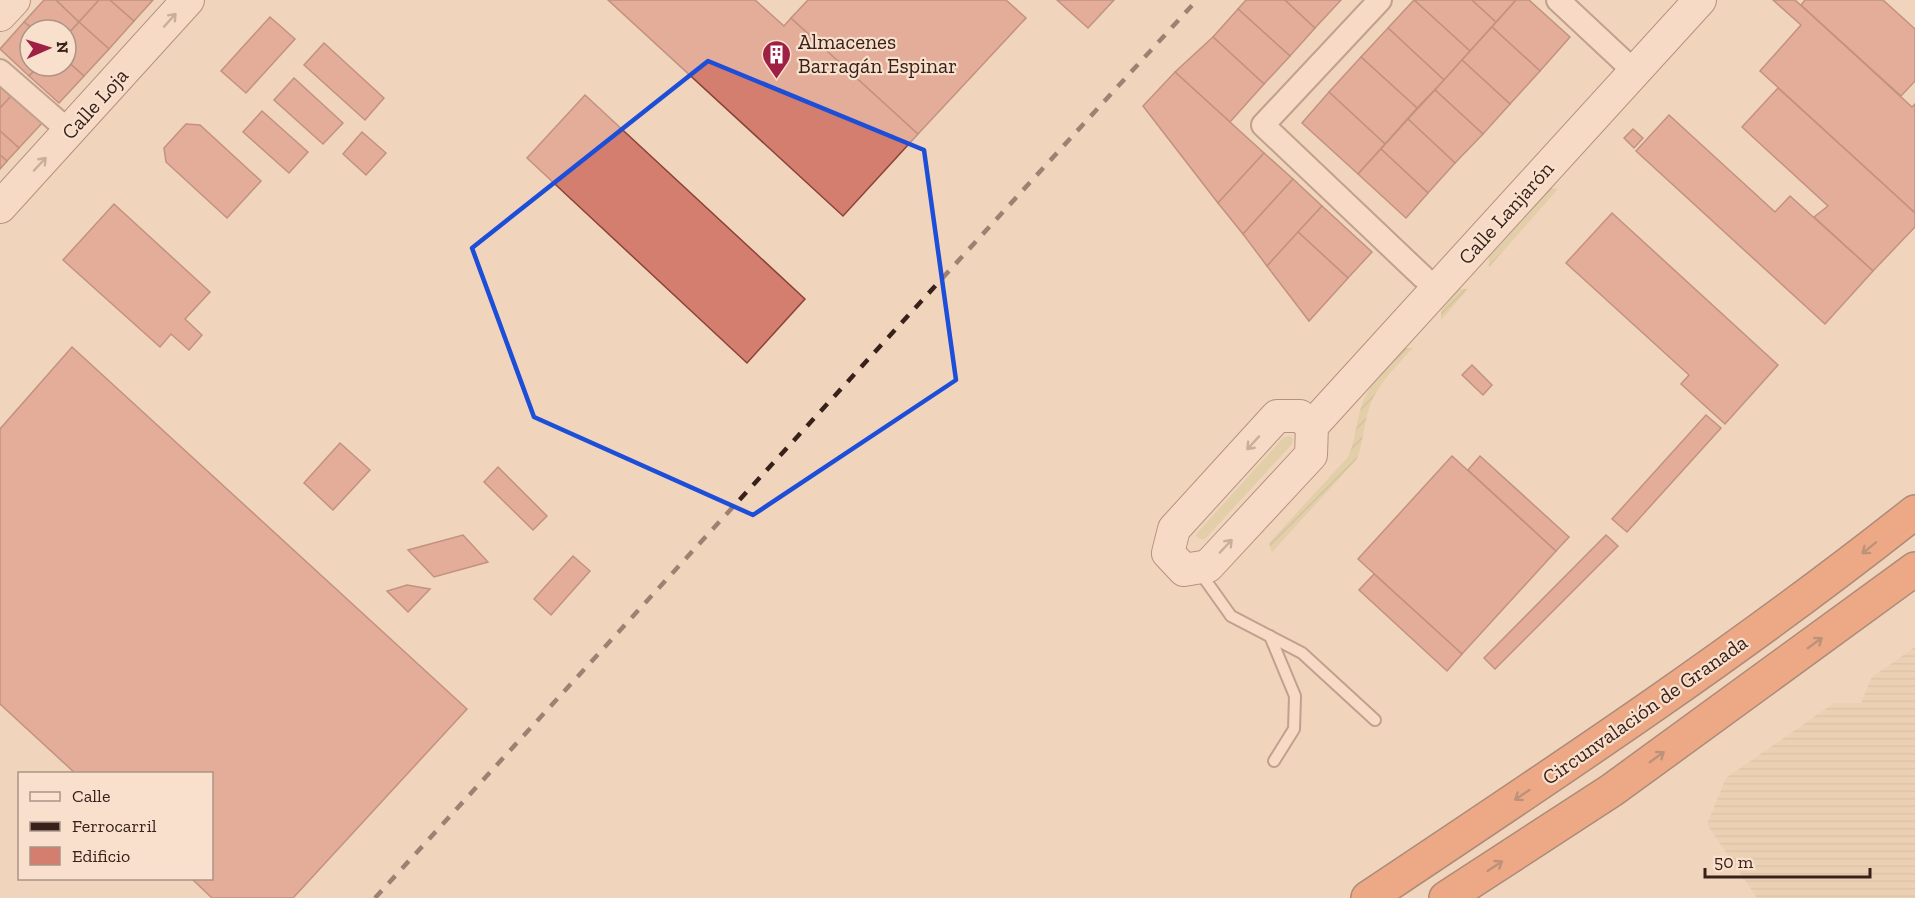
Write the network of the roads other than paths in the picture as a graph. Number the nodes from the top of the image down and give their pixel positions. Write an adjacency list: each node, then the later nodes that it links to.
1 (14, 0): 7 (street)
2 (188, 0): 10 (street, Calle Loja, one-way to 2)
3 (1380, 0): 12 (street)
4 (1558, 0): 8 (street)
5 (1679, 0): 8 (street, Calle Lanjarón)
6 (1700, 0): 8 (street, Calle Lanjarón)
7 (0, 15)
8 (1629, 66): 12 (street, Calle Lanjarón); 13 (street, Calle Lanjarón)
9 (0, 71): 10 (street)
10 (70, 132): 11 (street, Calle Loja, one-way to 10)
11 (0, 207)
12 (1423, 277): 13 (street, Calle Lanjarón)
13 (1306, 421): 15 (street, one-way to 13); 15 (street, one-way to 15)
14 (1915, 512): 20 (highway, Circunvalación de Granada, one-way to 20)
15 (1197, 568): 17 (lane)
16 (1910, 576): 21 (highway, Circunvalación de Granada, one-way to 16)
17 (1270, 636): 18 (lane); 19 (lane)
18 (1375, 720)
19 (1274, 761)
20 (1368, 898)
21 (1446, 898)

